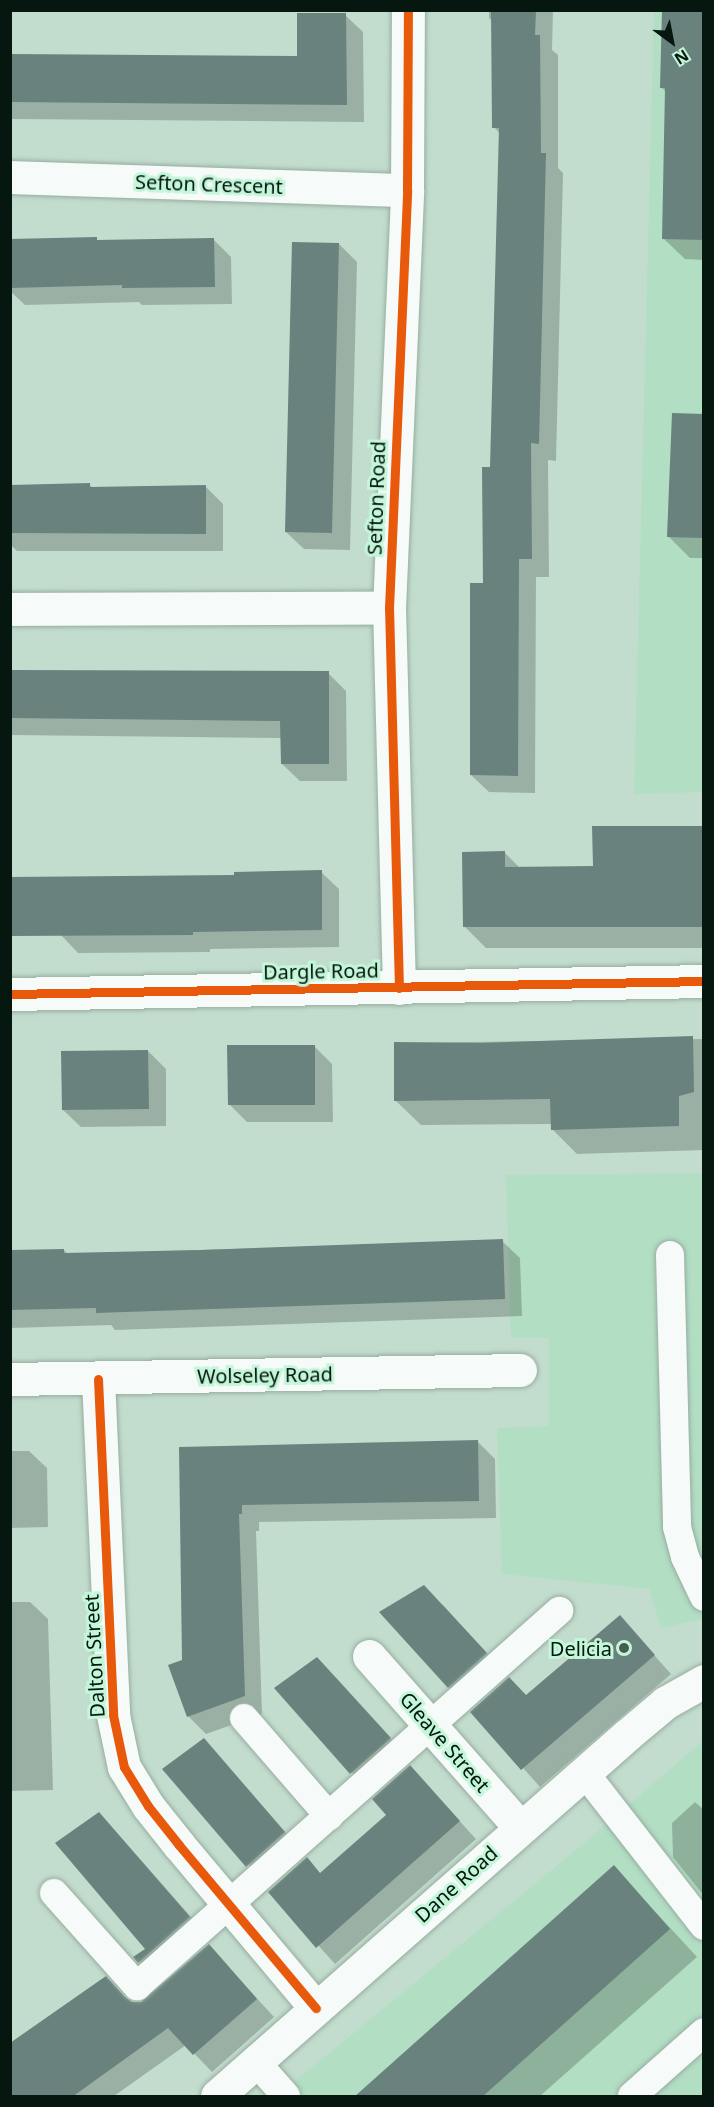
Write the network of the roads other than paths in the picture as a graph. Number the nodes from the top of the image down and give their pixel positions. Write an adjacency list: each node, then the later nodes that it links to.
1 (408, 10): 3 (street, Sefton Road)
2 (10, 177): 3 (street, Sefton Crescent)
3 (407, 190): 4 (street, Sefton Road)
4 (389, 608): 5 (street); 7 (street, Sefton Road)
5 (10, 609)
6 (704, 981): 7 (street, Dargle Road)
7 (399, 988): 8 (street, Dargle Road)
8 (10, 994)
9 (670, 1255): 13 (lane)
10 (520, 1370): 11 (street, Wolseley Road)
11 (98, 1378): 12 (street, Wolseley Road); 23 (street, Dalton Street)
12 (10, 1379)
13 (704, 1598)
14 (559, 1611): 18 (lane)
15 (369, 1656): 18 (street, Gleave Street)
16 (704, 1682): 19 (street, Dane Road)
17 (244, 1718): 20 (lane)
18 (430, 1725): 20 (lane); 21 (street, Gleave Street)
19 (584, 1772): 21 (street, Dane Road); 24 (lane)
20 (329, 1816): 23 (lane)
21 (520, 1827): 25 (street, Dane Road)
22 (54, 1893): 23 (lane)
23 (229, 1905): 25 (street, Dalton Street)
24 (704, 1926)
25 (316, 2008): 27 (street, Dane Road)
26 (704, 2032): 30 (lane)
27 (257, 2063): 28 (street, Dane Road); 29 (lane)
28 (217, 2097)
29 (286, 2097)
30 (632, 2097)

